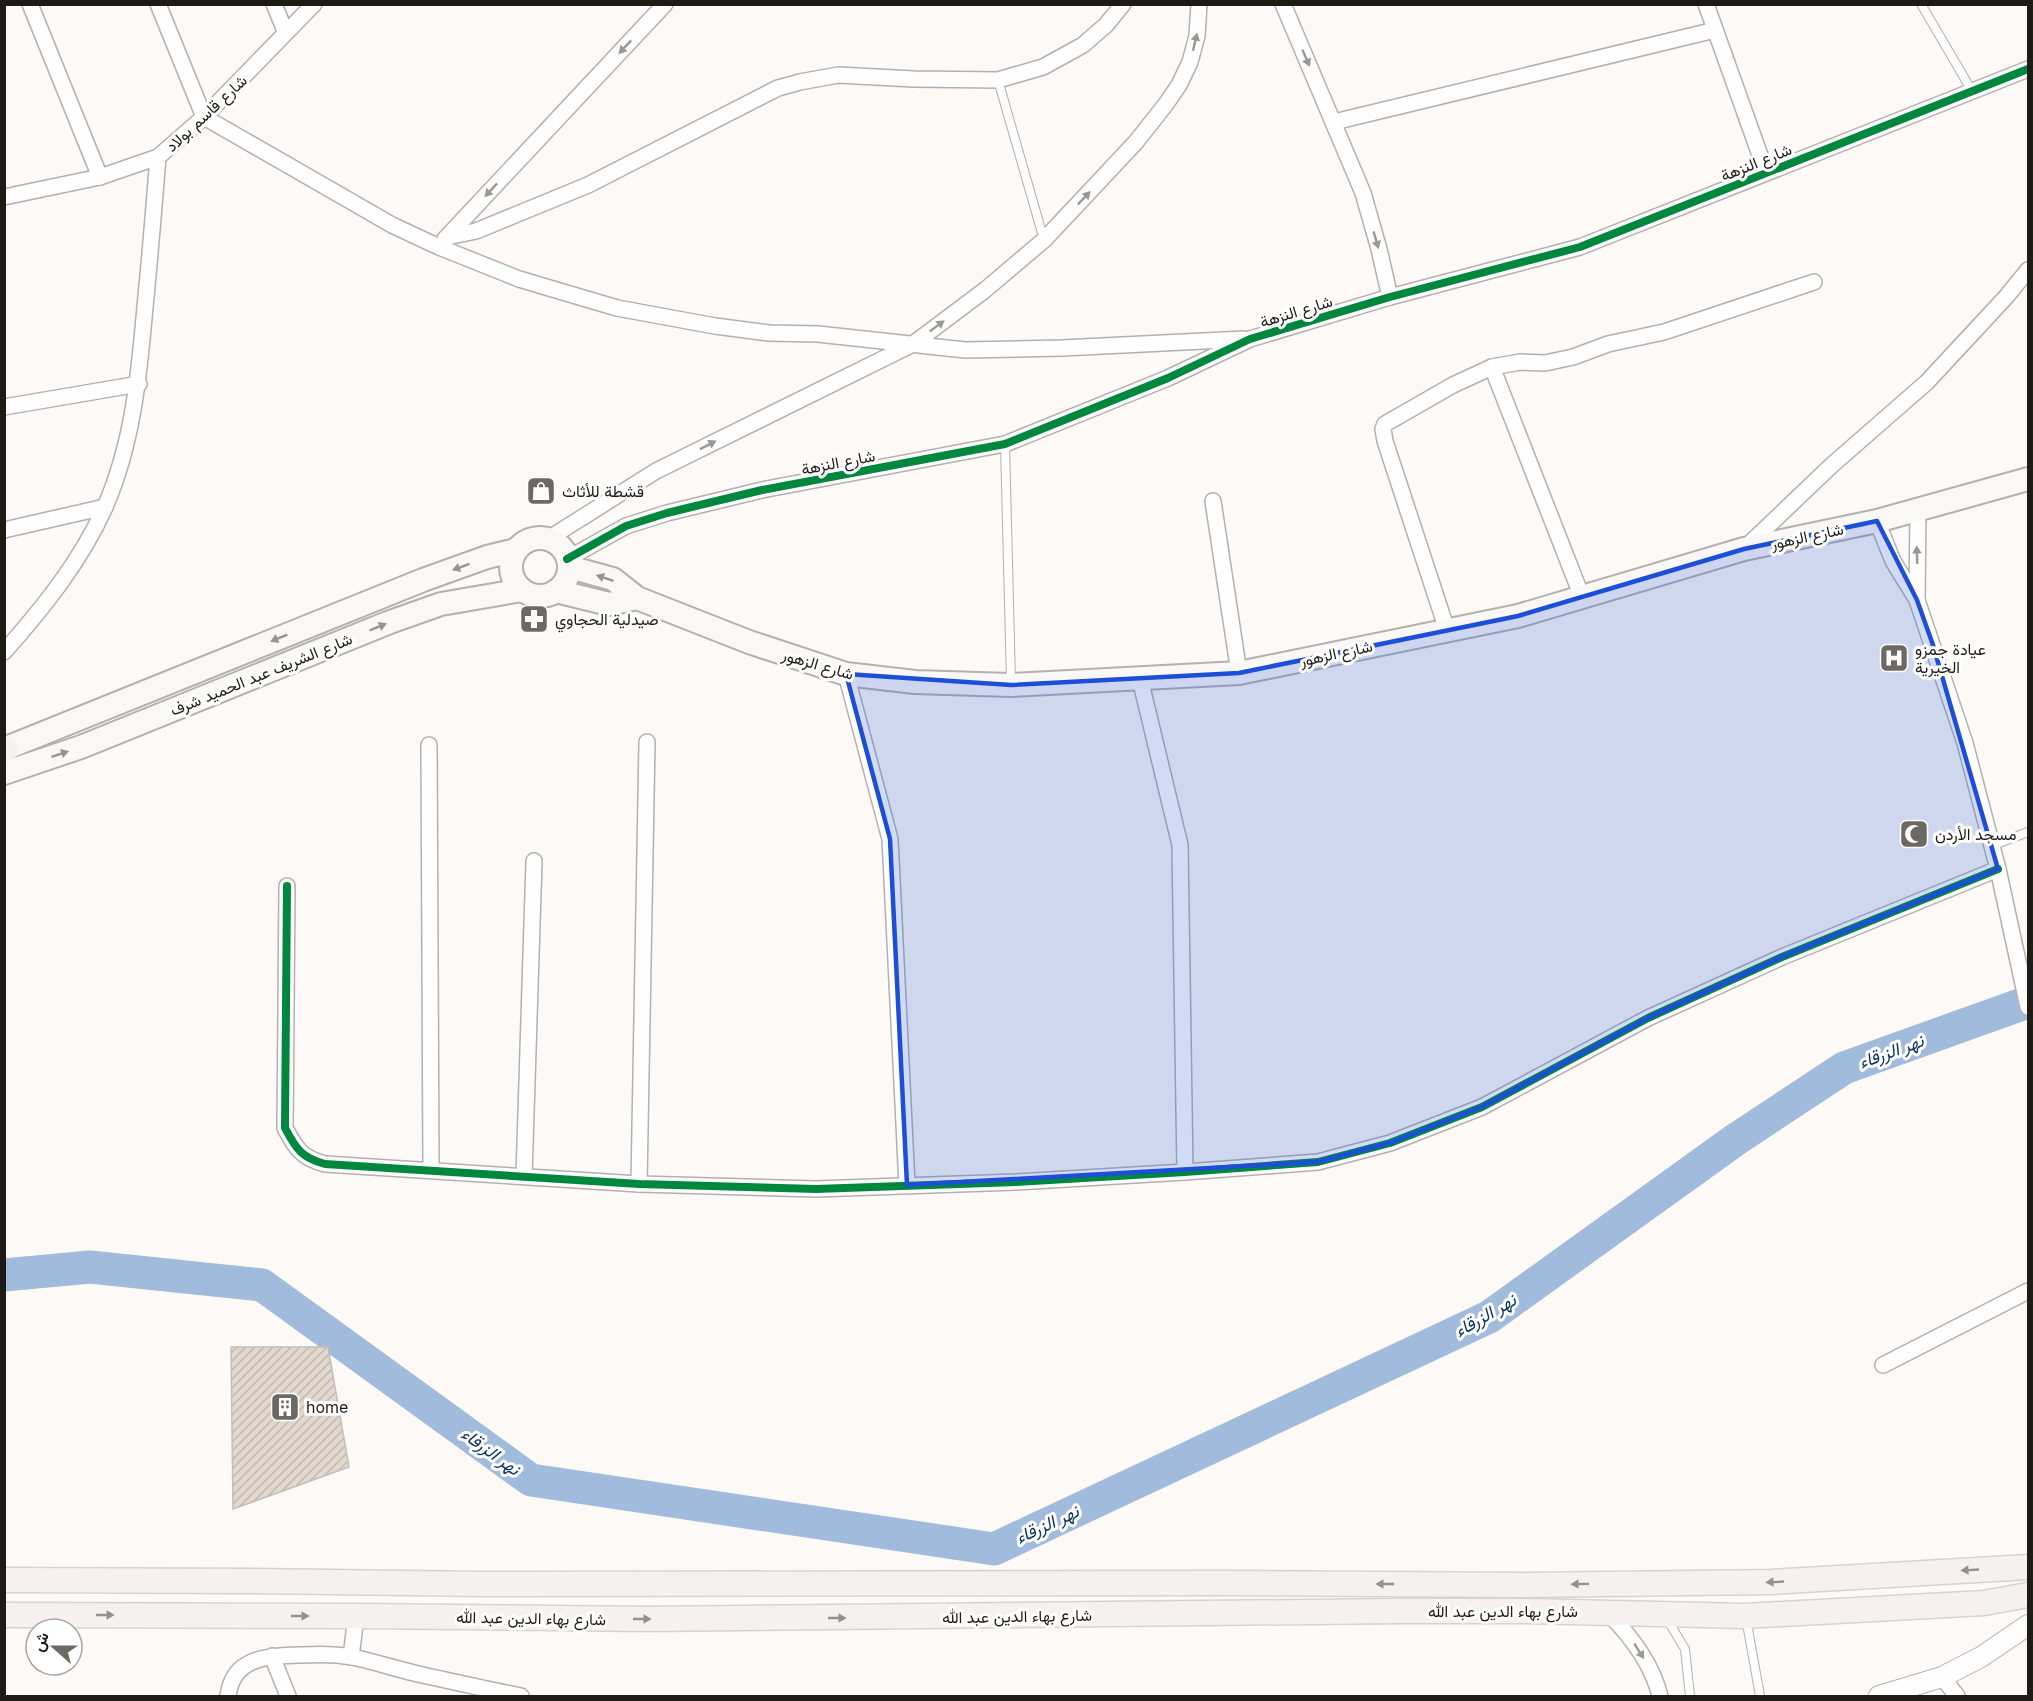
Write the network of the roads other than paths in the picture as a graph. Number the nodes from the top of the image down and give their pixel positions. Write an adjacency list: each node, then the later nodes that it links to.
1 (30, 4): 20 (street)
2 (158, 4): 16 (street)
3 (274, 4): 12 (street)
4 (314, 4): 12 (street, شارع قاسم بولاد)
5 (665, 4): 23 (street, one-way to 23)
6 (1123, 4): 14 (street)
7 (1199, 4): 22 (street, one-way to 7)
8 (1283, 4): 17 (street, one-way to 17)
9 (1706, 4): 11 (street)
10 (1921, 4): 15 (lane)
11 (1714, 30): 17 (street); 19 (street)
12 (285, 31): 16 (street, شارع قاسم بولاد)
13 (2028, 69): 15 (street, شارع النزهة)
14 (998, 80): 22 (lane); 23 (street)
15 (1972, 91): 19 (street, شارع النزهة)
16 (204, 117): 18 (street, شارع قاسم بولاد); 23 (street)
17 (1334, 122): 26 (street, one-way to 26)
18 (158, 157): 20 (street, شارع قاسم بولاد); 30 (street)
19 (1766, 172): 26 (street, شارع النزهة)
20 (100, 177): 21 (street, شارع قاسم بولاد)
21 (4, 197)
22 (1044, 240): 28 (street, one-way to 22)
23 (443, 242): 28 (street)
24 (2028, 270): 40 (street)
25 (1814, 282): 29 (street)
26 (1390, 297): 27 (street, شارع النزهة)
27 (1250, 339): 28 (street); 32 (street, شارع النزهة)
28 (912, 344): 39 (street, one-way to 28)
29 (1492, 367): 45 (street); 48 (street)
30 (139, 384): 31 (street); 35 (street)
31 (4, 407)
32 (1005, 444): 42 (street, شارع النزهة); 53 (lane)
33 (2028, 479): 36 (main road, شارع الزهور)
34 (1213, 501): 50 (street)
35 (105, 507): 38 (street); 49 (street)
36 (1917, 509): 37 (main road, شارع الزهور); 47 (street, one-way to 36)
37 (1877, 521): 40 (main road, شارع الزهور); 47 (street)
38 (4, 530)
39 (548, 539): 41 (main road); 42 (main road)
40 (1744, 549): 45 (main road, شارع الزهور)
41 (516, 550): 43 (main road); 56 (main road, شارع الشريف عبد الحميد شرف, one-way to 56)
42 (568, 563): 44 (main road); 46 (main road, شارع الزهور, one-way to 42)
43 (522, 590): 44 (main road); 57 (main road, شارع الشريف عبد الحميد شرف, one-way to 43)
44 (556, 591): 46 (main road)
45 (1582, 597): 48 (main road, شارع الزهور)
46 (637, 598): 51 (main road, شارع الزهور)
47 (1917, 600): 59 (street)
48 (1447, 630): 50 (main road, شارع الزهور)
49 (4, 652)
50 (1239, 673): 52 (main road, شارع الزهور)
51 (846, 674): 53 (main road, شارع الزهور); 68 (street)
52 (1140, 679): 53 (main road, شارع الزهور); 65 (street)
53 (1011, 685)
54 (647, 742): 67 (street)
55 (429, 746): 64 (street)
56 (5, 749)
57 (4, 773)
58 (2028, 832): 59 (lane)
59 (1991, 846): 61 (street)
60 (534, 861): 66 (street)
61 (1998, 869): 63 (street); 65 (street)
62 (287, 886): 64 (street)
63 (2028, 1007)
64 (431, 1169): 66 (street)
65 (1185, 1172): 68 (street)
66 (524, 1176): 67 (street)
67 (639, 1184): 68 (street)
68 (907, 1185)
69 (2028, 1291): 70 (street)
70 (1883, 1365)
71 (2028, 1567): 73 (main road, شارع بهاء الدين عبد الله, one-way to 73)
72 (6, 1578): 73 (main road, شارع بهاء الدين عبد الله, one-way to 72)
73 (1527, 1585): 75 (main road)
74 (2028, 1595): 80 (main road, شارع بهاء الدين عبد الله)
75 (1526, 1611): 76 (main road, شارع بهاء الدين عبد الله); 79 (main road, شارع بهاء الدين عبد الله, one-way to 75)
76 (1607, 1612): 77 (main road, شارع بهاء الدين عبد الله); 88 (street, one-way to 88)
77 (1664, 1614): 80 (main road, شارع بهاء الدين عبد الله); 89 (lane)
78 (4, 1615): 79 (main road, شارع بهاء الدين عبد الله, one-way to 79)
79 (356, 1616): 83 (street)
80 (1745, 1616): 90 (lane)
81 (2028, 1625): 84 (street)
82 (272, 1656): 83 (street); 85 (street); 86 (street)
83 (351, 1657): 87 (street)
84 (1942, 1677): 91 (street); 92 (street)
85 (228, 1696)
86 (288, 1696)
87 (521, 1696)
88 (1660, 1696)
89 (1690, 1696)
90 (1760, 1696)
91 (1886, 1696)
92 (1957, 1696)

